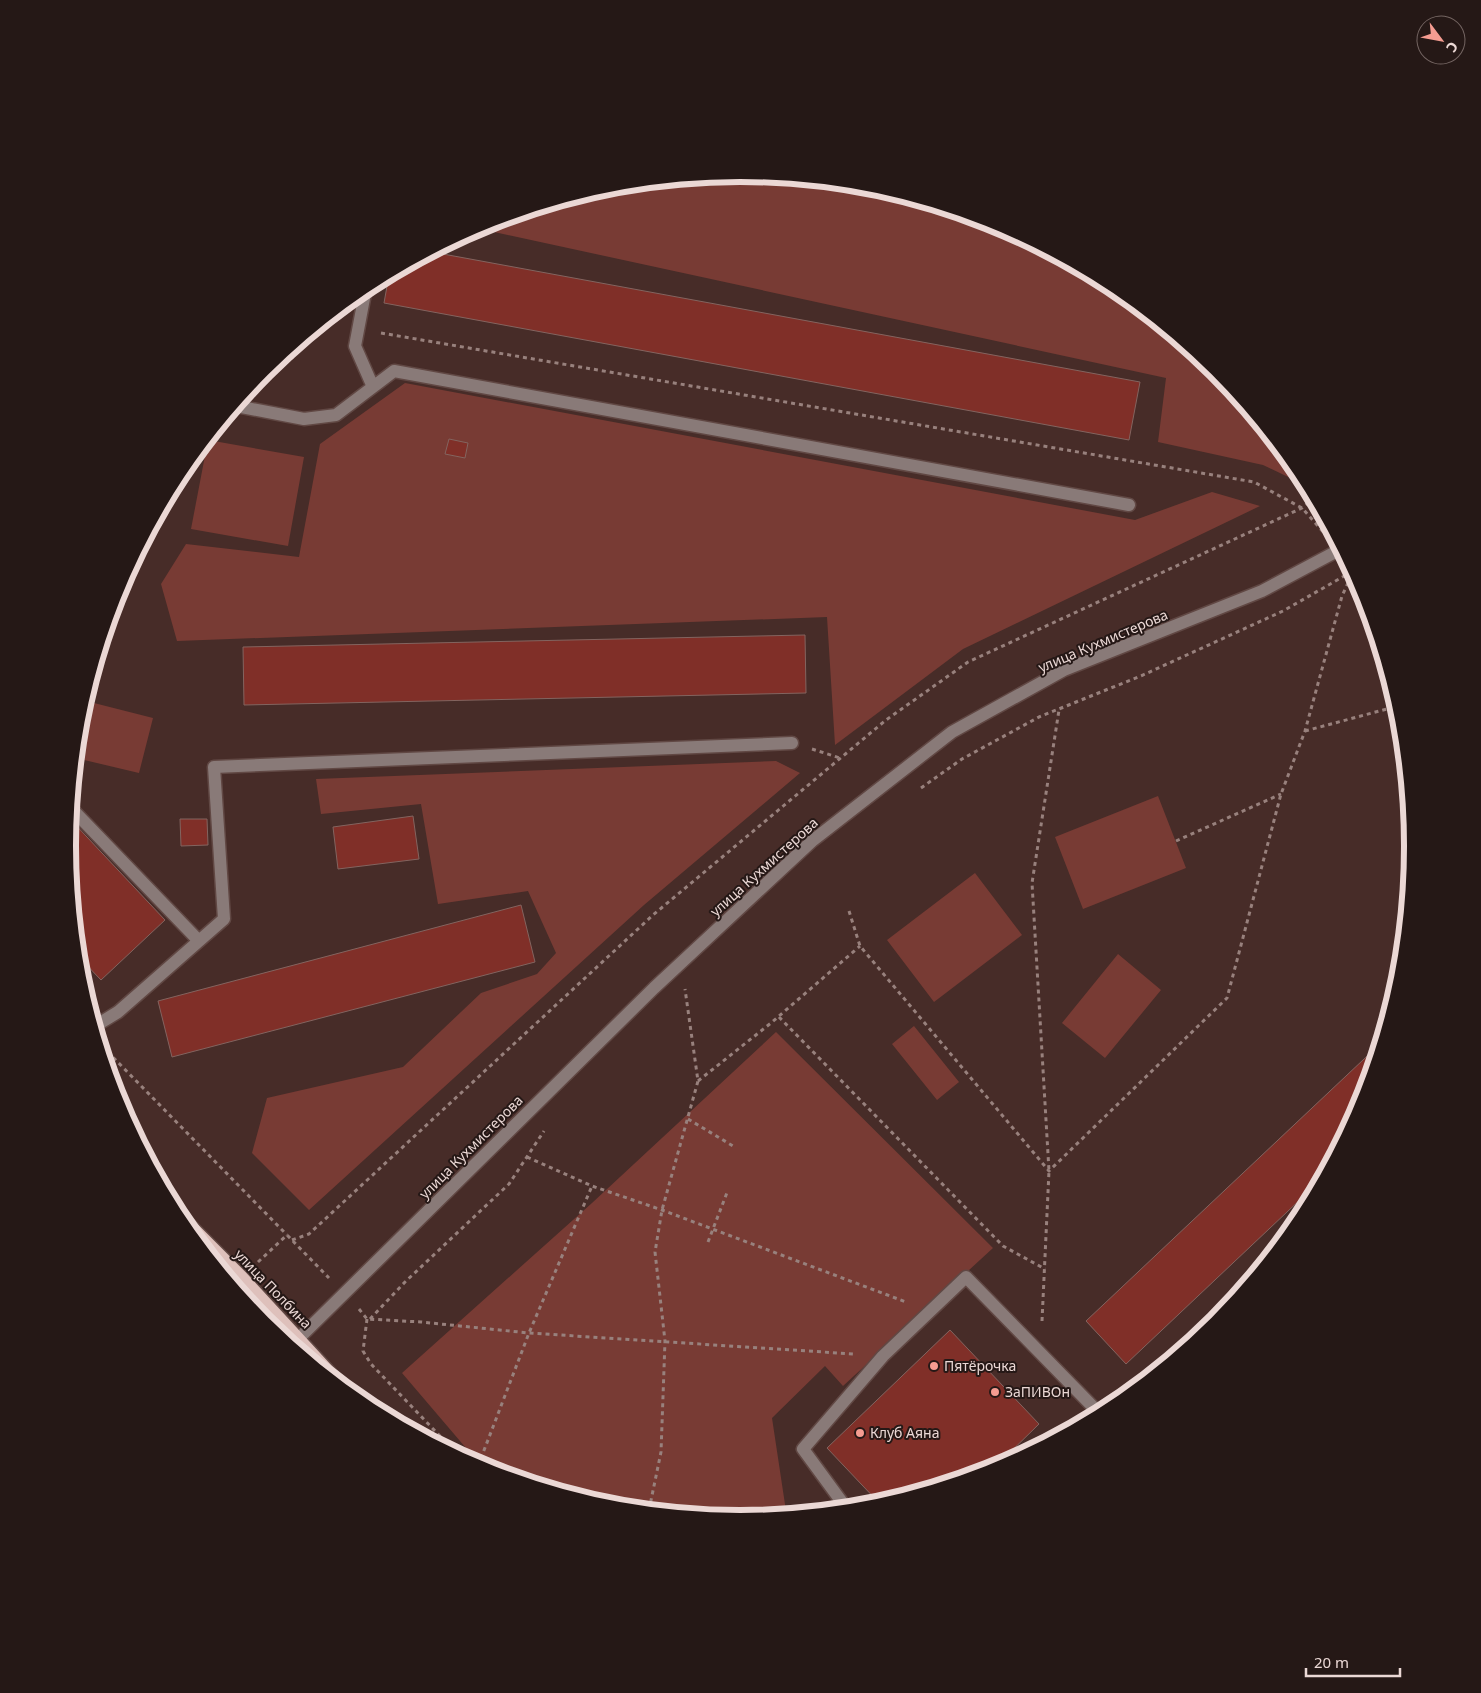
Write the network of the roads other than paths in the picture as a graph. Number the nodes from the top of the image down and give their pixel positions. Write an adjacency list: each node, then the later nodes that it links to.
1 (364, 299): 2 (street)
2 (373, 387): 3 (street); 4 (street)
3 (243, 407)
4 (1130, 505)
5 (1336, 553): 12 (street, улица Кухмистерова)
6 (792, 743): 8 (street)
7 (77, 815): 8 (street)
8 (199, 941): 9 (street)
9 (100, 1023)
10 (208, 1243): 11 (main road, улица Полбина)
11 (290, 1334)
12 (297, 1340)
13 (1095, 1409): 14 (street)
14 (842, 1503)

